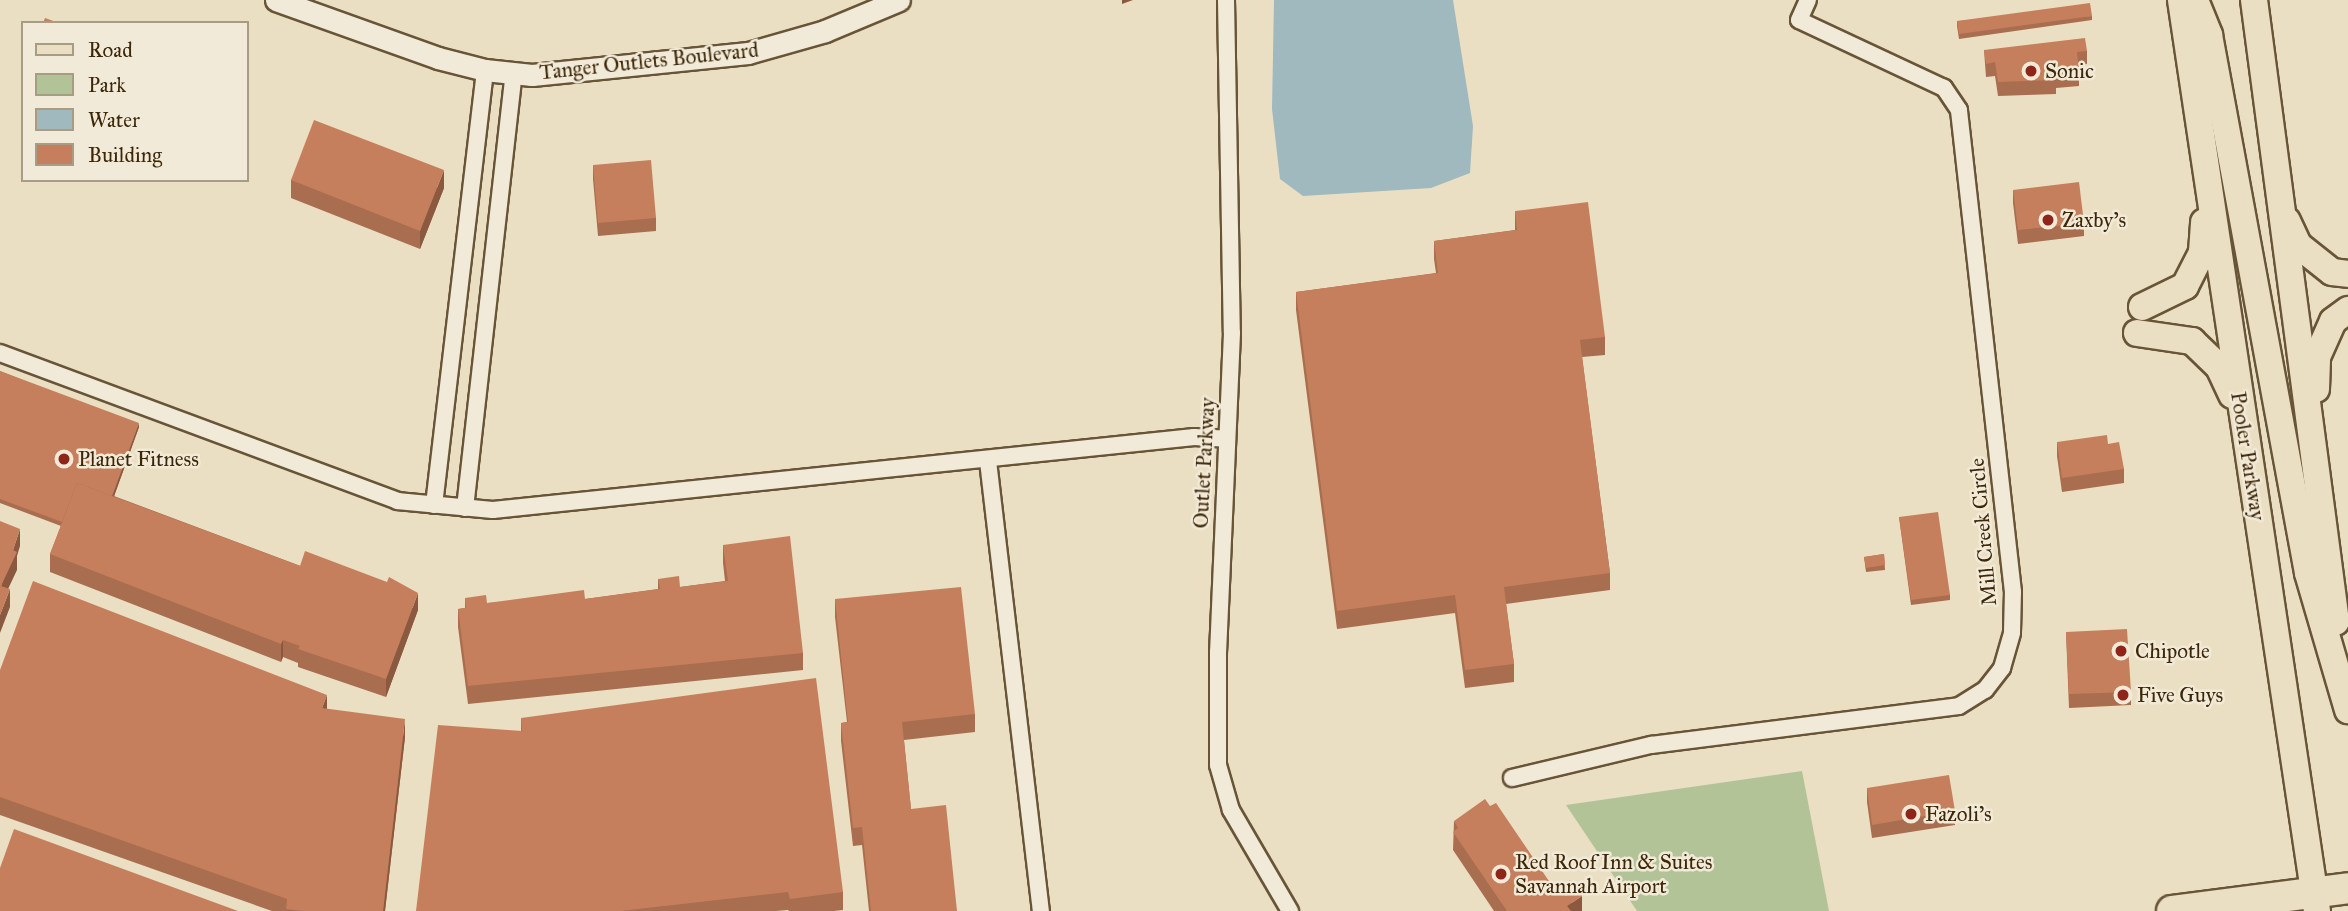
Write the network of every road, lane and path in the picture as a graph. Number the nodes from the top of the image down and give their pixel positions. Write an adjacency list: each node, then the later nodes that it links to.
1 (276, 0): 8 (street, Tanger Outlets Boulevard)
2 (899, 0): 9 (street, Tanger Outlets Boulevard)
3 (1226, 0): 16 (street, Outlet Parkway)
4 (1808, 0): 22 (street, Mill Creek Circle)
5 (2181, 0): 10 (main road, Pooler Parkway)
6 (2195, 0): 21 (main road)
7 (2254, 0): 11 (main road)
8 (485, 71): 9 (street, Tanger Outlets Boulevard); 19 (street)
9 (514, 73): 20 (street)
10 (2207, 182): 15 (main road, Pooler Parkway); 15 (main road)
11 (2280, 206): 12 (main road); 17 (main road)
12 (2348, 274)
13 (2348, 310): 17 (main road)
14 (0, 353): 19 (street)
15 (2243, 419): 24 (main road, Pooler Parkway)
16 (1227, 439): 18 (street); 26 (street, Outlet Parkway)
17 (2313, 457): 21 (main road)
18 (988, 461): 20 (street); 25 (street)
19 (434, 505): 20 (street)
20 (465, 508)
21 (2348, 708)
22 (1512, 778)
23 (2348, 888): 24 (highway)
24 (2316, 901): 27 (highway); 28 (highway)
25 (1041, 911)
26 (1290, 911)
27 (2172, 911)
28 (2342, 911)

